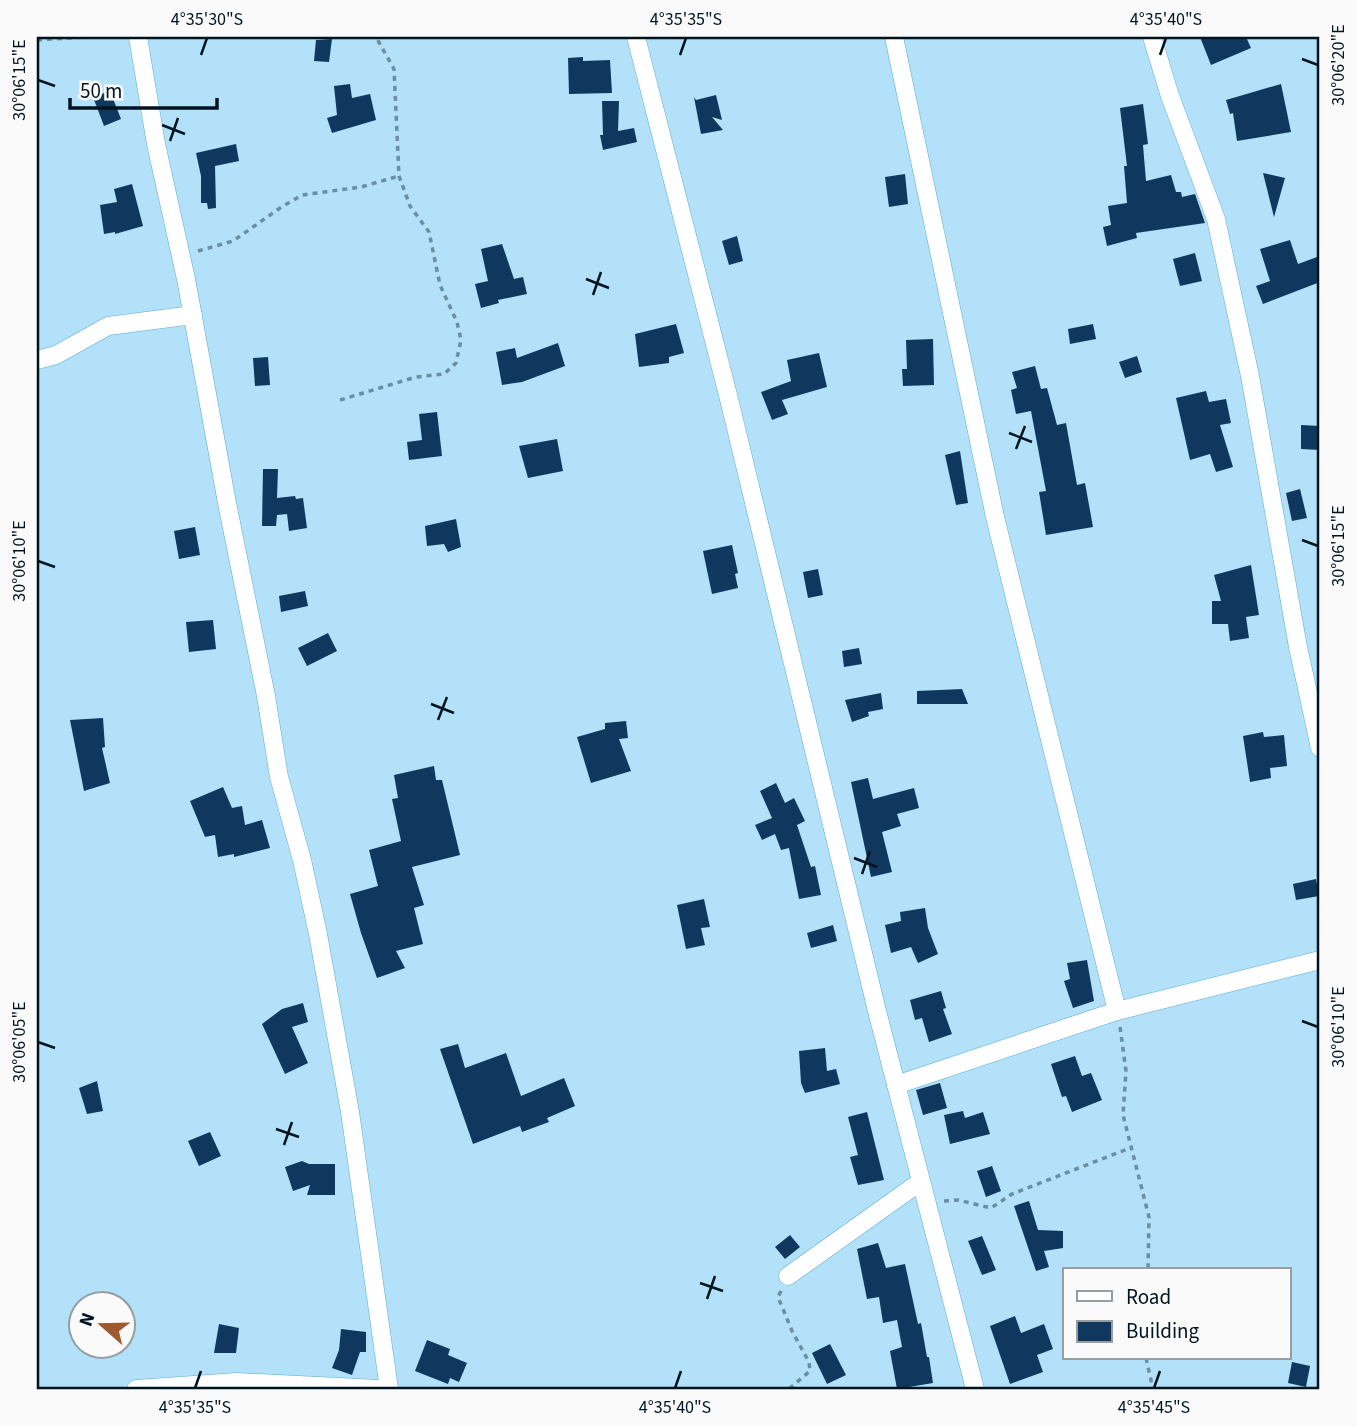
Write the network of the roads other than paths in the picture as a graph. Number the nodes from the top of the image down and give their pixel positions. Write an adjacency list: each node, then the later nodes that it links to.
1 (138, 37): 5 (street)
2 (636, 37): 10 (street)
3 (894, 37): 9 (street)
4 (1152, 37): 7 (street)
5 (193, 316): 6 (street); 15 (street)
6 (37, 359)
7 (1320, 748)
8 (1320, 960): 9 (street)
9 (1117, 1011): 10 (street)
10 (896, 1085): 11 (street)
11 (920, 1182): 12 (street); 16 (street)
12 (788, 1276)
13 (136, 1389): 14 (street)
14 (379, 1389)
15 (389, 1389)
16 (975, 1389)

